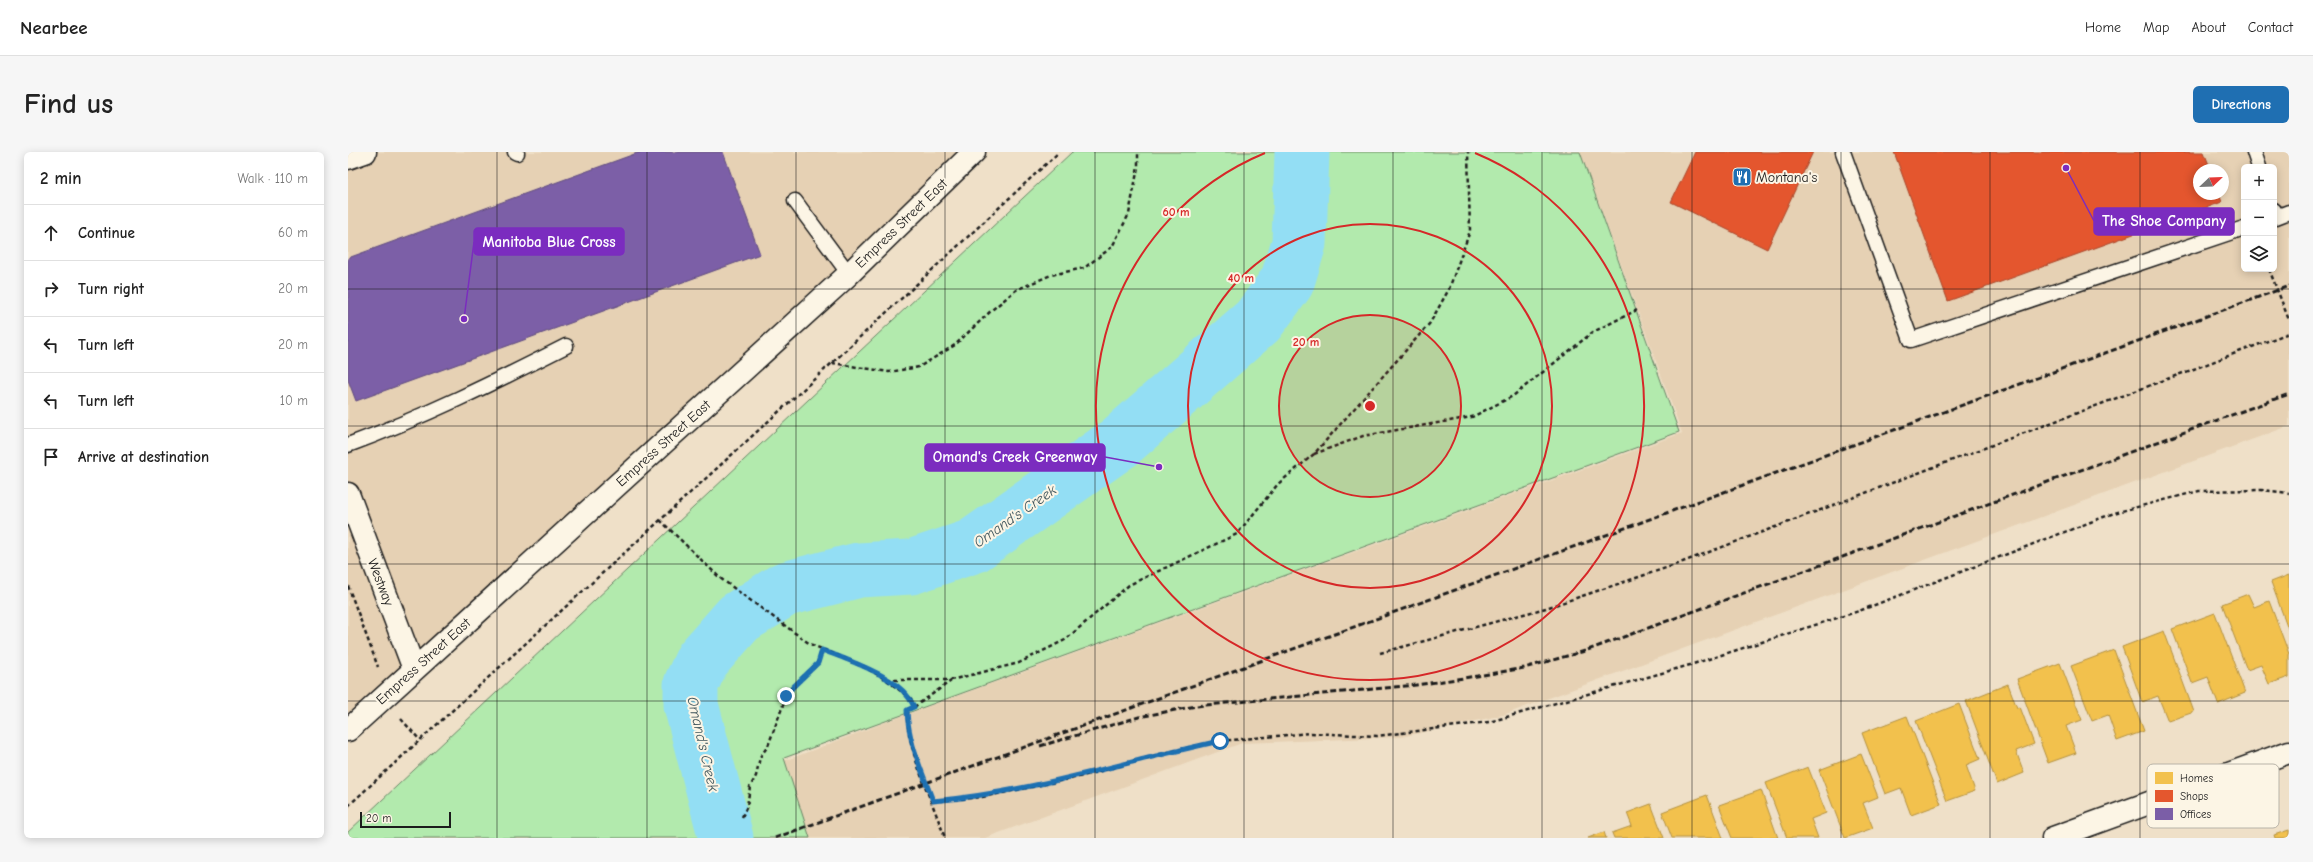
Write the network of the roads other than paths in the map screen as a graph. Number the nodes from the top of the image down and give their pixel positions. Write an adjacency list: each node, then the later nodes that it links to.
1 (365, 152): 5 (main road)
2 (974, 152): 9 (main road, Empress Street East)
3 (1843, 152): 8 (lane)
4 (2254, 152): 6 (lane)
5 (348, 158)
6 (2258, 164)
7 (794, 202): 9 (lane)
8 (2241, 229)
9 (849, 274): 13 (main road, Empress Street East)
10 (566, 346): 11 (lane)
11 (348, 445)
12 (348, 494): 13 (main road, Westway)
13 (414, 669): 14 (main road, Empress Street East)
14 (348, 730)
15 (2289, 752): 16 (main road)
16 (2256, 764)
17 (2147, 804): 18 (main road)
18 (2053, 838)

